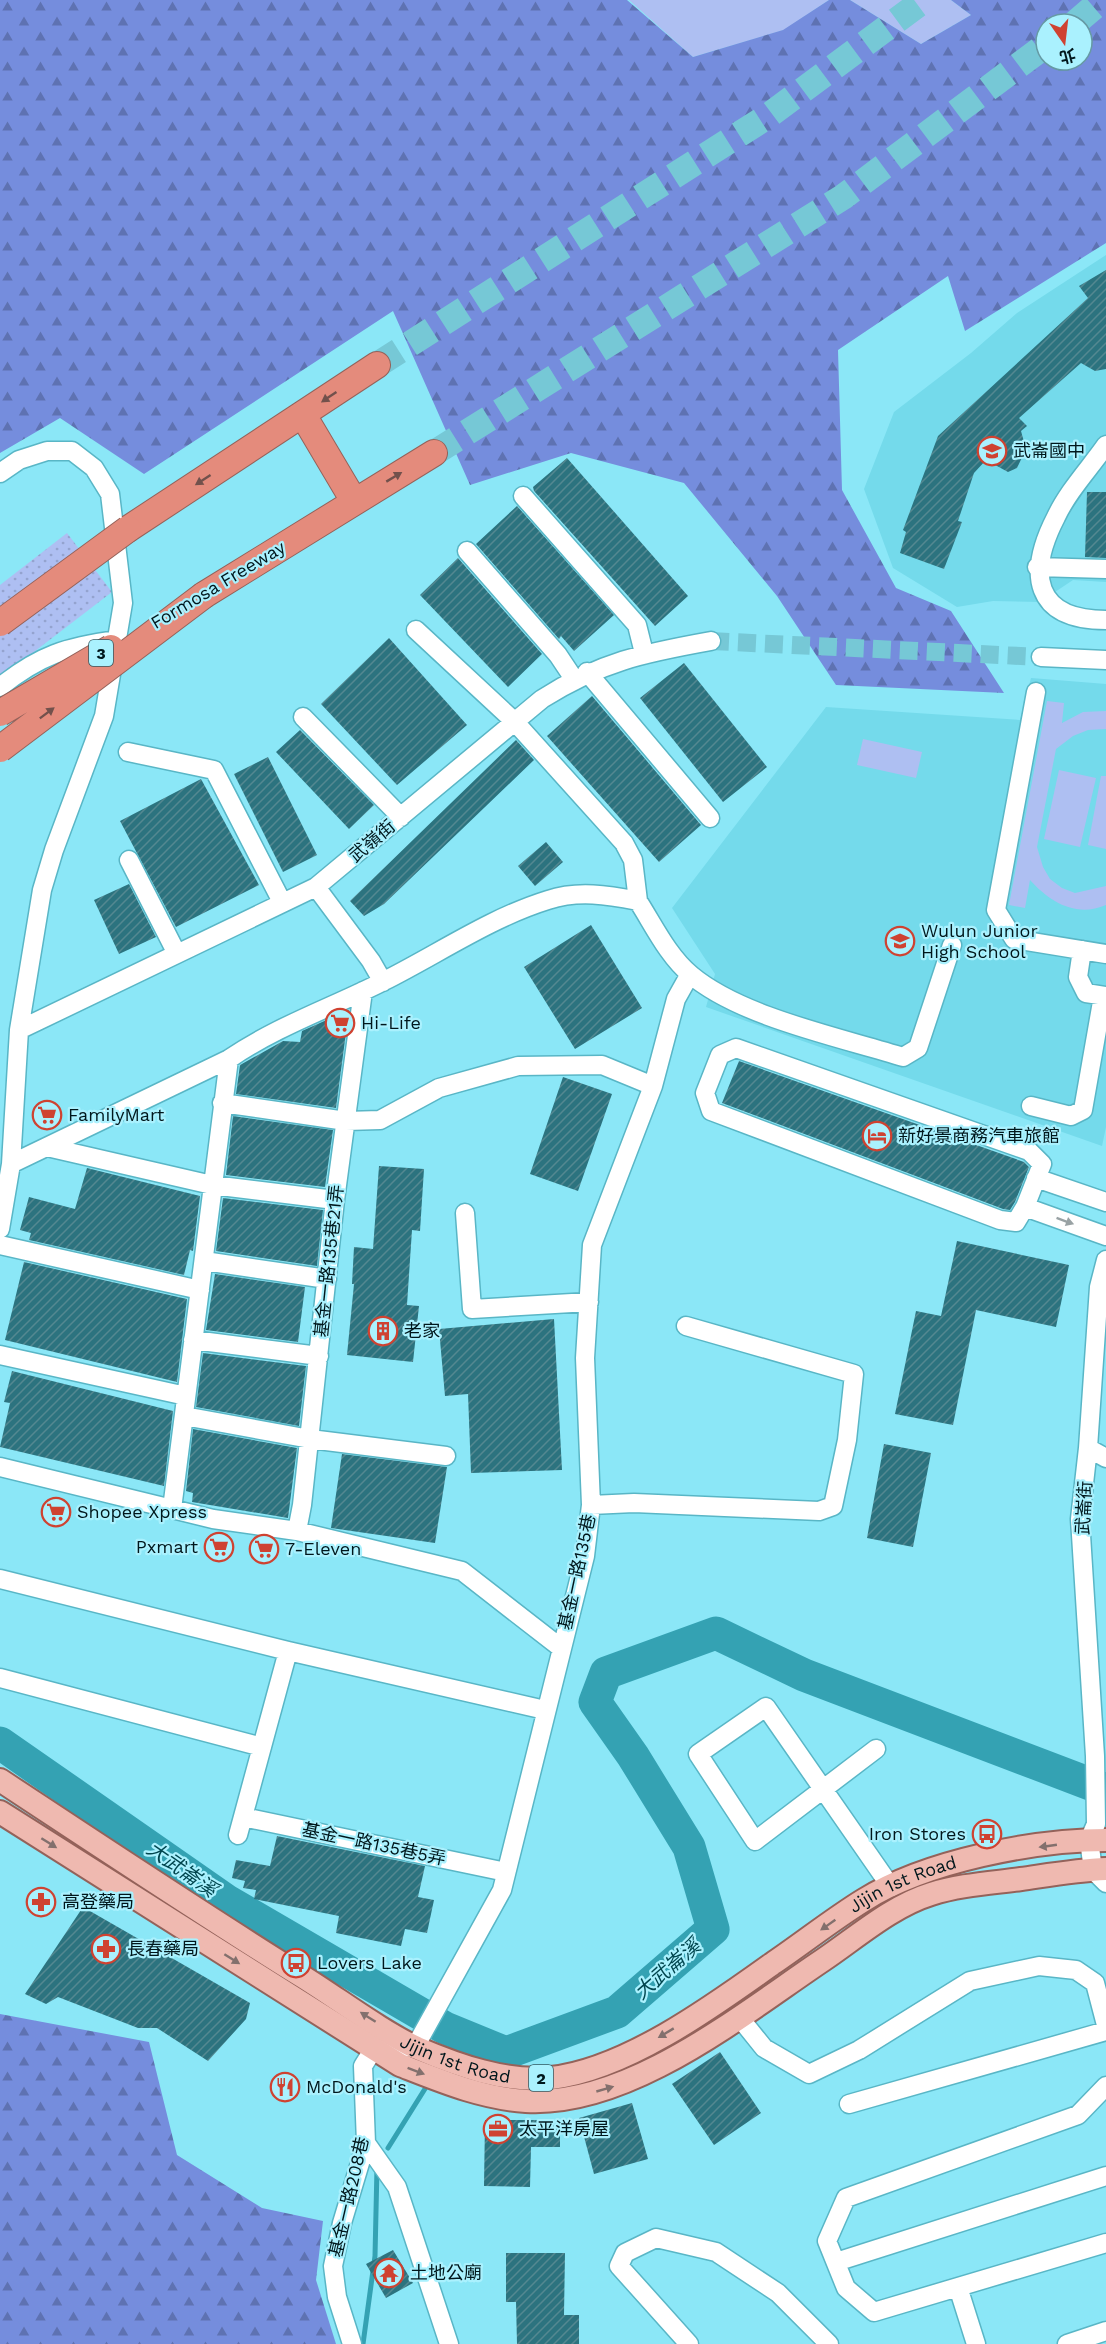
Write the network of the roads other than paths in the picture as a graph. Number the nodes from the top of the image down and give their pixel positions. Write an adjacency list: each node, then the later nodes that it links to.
1 (377, 365): 2 (highway, one-way to 2)
2 (303, 415): 7 (highway); 8 (highway, one-way to 8)
3 (1106, 445): 10 (street)
4 (434, 453): 7 (highway, Formosa Freeway / 3, one-way to 4)
5 (0, 473): 17 (street)
6 (524, 496): 19 (street)
7 (354, 501): 12 (highway, Formosa Freeway / 3)
8 (128, 529): 13 (highway, bridge); 15 (highway, bridge)
9 (467, 551): 22 (street)
10 (1037, 567): 11 (street); 14 (street)
11 (1106, 569)
12 (204, 595): 25 (highway, Formosa Freeway / 3, bridge); 28 (highway, one-way to 12, bridge)
13 (0, 606)
14 (1106, 620)
15 (0, 623)
16 (416, 630): 27 (street)
17 (117, 640): 23 (street); 44 (street)
18 (711, 641): 19 (street, 武嶺街)
19 (644, 652): 22 (street, 武嶺街)
20 (1041, 657): 21 (street)
21 (1106, 660)
22 (580, 676): 27 (street, 武嶺街); 31 (street)
23 (0, 687)
24 (1036, 692): 37 (street)
25 (0, 713)
26 (303, 717): 30 (street)
27 (514, 722): 30 (street, 武嶺街); 34 (street)
28 (0, 749)
29 (128, 752): 35 (street)
30 (400, 817): 33 (street, 武嶺街)
31 (710, 818)
32 (129, 860): 38 (street)
33 (316, 887): 35 (street, 武嶺街); 41 (street)
34 (638, 901): 40 (street); 41 (street)
35 (282, 902): 38 (street, 武嶺街)
36 (952, 945): 40 (street)
37 (1082, 950): 39 (street); 43 (street)
38 (177, 954): 44 (street, 武嶺街)
39 (1106, 954)
40 (690, 974): 46 (street, 基金一路135巷)
41 (382, 982): 42 (street)
42 (363, 991): 45 (street); 49 (street, 基金一路135巷21弄)
43 (1105, 996): 48 (street)
44 (19, 1030): 51 (street)
45 (229, 1059): 47 (street); 50 (street)
46 (653, 1086): 49 (street); 66 (street, 基金一路135巷)
47 (222, 1103): 49 (street); 53 (street)
48 (1031, 1106)
49 (346, 1121): 54 (street, 基金一路135巷21弄)
50 (47, 1147): 51 (street); 53 (street)
51 (11, 1164): 58 (street)
52 (1036, 1178): 55 (street); 56 (street); 56 (street)
53 (212, 1185): 54 (street); 62 (street)
54 (335, 1200): 63 (street, 基金一路135巷21弄)
55 (1106, 1202)
56 (1025, 1207): 59 (street, one-way to 59)
57 (465, 1213): 66 (street)
58 (0, 1229)
59 (1106, 1236)
60 (0, 1245): 65 (street)
61 (1106, 1260): 64 (street, 武崙街)
62 (204, 1261): 63 (street); 65 (street)
63 (327, 1279): 70 (street, 基金一路135巷21弄)
64 (1103, 1287): 74 (street, 武崙街)
65 (200, 1290): 68 (street)
66 (589, 1302): 78 (street, 基金一路135巷)
67 (686, 1326): 78 (street)
68 (194, 1340): 70 (street); 71 (street)
69 (0, 1354): 71 (street)
70 (319, 1356): 73 (street, 基金一路135巷21弄)
71 (186, 1396): 72 (street)
72 (184, 1416): 73 (street); 79 (street)
73 (310, 1439): 75 (street); 80 (street, 基金一路135巷21弄)
74 (1088, 1448): 76 (street); 93 (street, 武崙街)
75 (446, 1456)
76 (1106, 1458)
77 (0, 1467): 79 (street)
78 (591, 1505): 82 (street, 基金一路135巷)
79 (172, 1509): 80 (street)
80 (297, 1531): 82 (street)
81 (0, 1579): 83 (street)
82 (561, 1648): 85 (street, 基金一路135巷)
83 (288, 1651): 85 (street); 86 (street)
84 (0, 1678): 86 (street)
85 (545, 1710): 94 (street, 基金一路135巷)
86 (262, 1747): 91 (street)
87 (876, 1749): 89 (street)
88 (0, 1780): 100 (main road, Jijin 1st Road / 2, one-way to 88)
89 (825, 1789): 89 (street); 96 (street)
90 (0, 1812): 101 (main road, Jijin 1st Road / 2, one-way to 101)
91 (243, 1816): 92 (street); 94 (street, 基金一路135巷5弄)
92 (238, 1835)
93 (1097, 1835): 95 (street, 武崙街); 96 (main road, Jijin 1st Road / 2, one-way to 96)
94 (506, 1872): 100 (street, 基金一路135巷)
95 (1102, 1874): 97 (main road, Jijin 1st Road / 2)
96 (891, 1887): 100 (main road, Jijin 1st Road / 2, one-way to 100)
97 (739, 2017): 98 (street); 101 (main road, Jijin 1st Road / 2, one-way to 97)
98 (1106, 2025)
99 (1106, 2031): 103 (street)
100 (420, 2039): 101 (street)
101 (373, 2050): 104 (street, 基金一路208巷)
102 (1106, 2086): 107 (street)
103 (849, 2104)
104 (366, 2143): 110 (street, 基金一路208巷); 111 (street)
105 (1106, 2176): 107 (street)
106 (1106, 2243): 108 (street)
107 (836, 2262): 108 (street)
108 (958, 2287): 114 (street)
109 (1106, 2331): 115 (street)
110 (351, 2344)
111 (449, 2344)
112 (689, 2344): 113 (street)
113 (829, 2344)
114 (976, 2344)
115 (1067, 2344)

